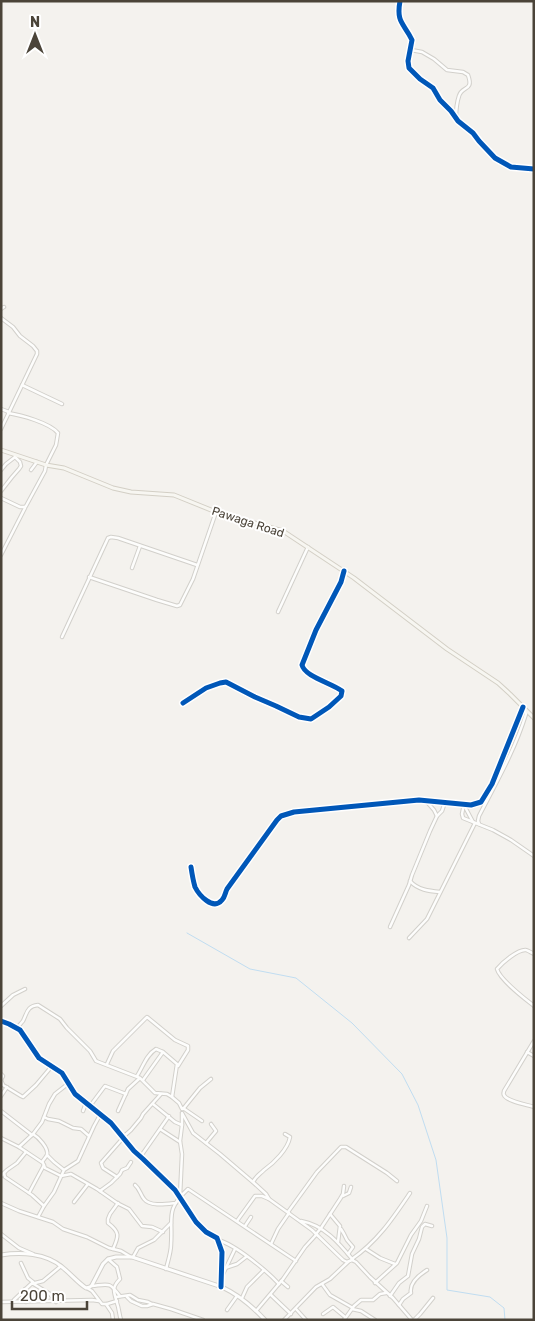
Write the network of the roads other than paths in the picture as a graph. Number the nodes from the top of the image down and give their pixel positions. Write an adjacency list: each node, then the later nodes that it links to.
1 (400, 1): 2 (street)
2 (411, 50): 3 (street); 3 (street)
3 (456, 118): 4 (street)
4 (534, 169)
5 (1, 318): 6 (street)
6 (22, 385): 7 (street); 9 (street)
7 (62, 404)
8 (1, 409): 9 (street)
9 (8, 412): 10 (street); 14 (street)
10 (1, 429)
11 (1, 450): 12 (main road, Pawaga Road)
12 (16, 456): 13 (main road, Pawaga Road); 15 (street); 17 (street)
13 (37, 462): 14 (main road, Pawaga Road); 16 (street)
14 (46, 464): 19 (street); 20 (main road, Pawaga Road)
15 (1, 470)
16 (31, 470)
17 (1, 491)
18 (1, 498): 19 (street)
19 (25, 507): 23 (street)
20 (216, 512): 22 (main road, Pawaga Road); 24 (street)
21 (140, 546): 24 (street); 25 (street); 27 (street)
22 (308, 547): 26 (main road, Pawaga Road); 28 (street)
23 (1, 555)
24 (197, 564): 27 (street)
25 (132, 568)
26 (344, 571): 30 (street); 31 (main road, Pawaga Road)
27 (89, 577): 29 (street)
28 (278, 612)
29 (62, 638)
30 (182, 703)
31 (524, 708): 32 (main road, Pawaga Road); 35 (street); 38 (street)
32 (534, 718)
33 (424, 800): 34 (street); 36 (street); 40 (street)
34 (445, 802): 35 (street); 36 (street)
35 (464, 805): 37 (street); 37 (street)
36 (437, 816): 41 (street)
37 (474, 823): 38 (street); 42 (street)
38 (479, 824): 39 (street)
39 (534, 856)
40 (191, 867)
41 (410, 881): 42 (street); 43 (street)
42 (441, 892): 44 (street)
43 (390, 927)
44 (409, 938)
45 (534, 954): 48 (street)
46 (25, 989): 47 (street)
47 (1, 1006)
48 (534, 1006)
49 (1, 1021): 50 (street)
50 (17, 1028): 55 (street); 56 (street)
51 (534, 1041): 53 (street)
52 (163, 1052): 57 (street); 59 (street); 59 (street)
53 (527, 1052): 54 (street); 70 (street)
54 (534, 1056)
55 (106, 1065): 57 (street); 59 (street)
56 (52, 1066): 61 (street); 62 (street)
57 (178, 1066): 66 (street)
58 (1, 1074): 62 (street)
59 (140, 1078): 63 (street); 64 (street)
60 (211, 1079): 71 (street)
61 (68, 1083): 67 (street); 78 (street)
62 (7, 1087): 65 (street)
63 (126, 1094): 69 (street); 72 (street)
64 (161, 1094): 66 (street); 68 (street)
65 (1, 1096)
66 (172, 1097): 71 (street)
67 (86, 1103): 69 (street); 74 (street)
68 (153, 1104): 77 (street); 86 (street)
69 (90, 1106): 76 (street)
70 (534, 1106)
71 (183, 1109): 75 (street); 79 (street)
72 (118, 1110)
73 (1, 1111): 83 (street)
74 (83, 1111)
75 (182, 1113): 81 (street); 89 (street)
76 (100, 1114): 85 (street); 86 (street)
77 (169, 1116): 81 (street); 82 (street)
78 (44, 1117): 83 (street); 85 (street)
79 (202, 1121)
80 (211, 1124): 89 (street)
81 (182, 1125): 88 (street)
82 (160, 1129): 88 (street); 93 (street)
83 (32, 1134): 90 (street); 92 (street)
84 (285, 1134): 100 (street)
85 (89, 1136): 96 (street)
86 (122, 1137): 93 (street); 99 (street)
87 (1, 1138): 90 (street)
88 (180, 1142): 110 (street)
89 (206, 1143): 100 (street)
90 (19, 1147): 91 (street)
91 (26, 1152): 95 (street); 97 (street)
92 (47, 1155): 95 (street); 96 (street)
93 (141, 1157): 110 (street)
94 (131, 1162): 99 (street)
95 (43, 1163): 98 (street); 107 (street)
96 (64, 1170): 98 (street)
97 (2, 1175): 107 (street)
98 (61, 1176): 102 (street); 116 (street)
99 (117, 1177): 106 (street)
100 (253, 1182): 111 (street)
101 (397, 1182): 118 (street)
102 (88, 1184): 106 (street); 112 (street)
103 (135, 1185): 114 (street)
104 (344, 1186): 109 (street)
105 (351, 1187): 109 (street)
106 (100, 1191): 115 (street)
107 (29, 1193): 116 (street)
108 (410, 1193): 137 (street)
109 (342, 1196): 119 (street)
110 (180, 1197): 114 (street); 123 (street); 132 (street)
111 (269, 1199): 118 (street); 123 (street)
112 (74, 1202)
113 (1, 1203): 120 (street)
114 (176, 1203): 124 (street)
115 (118, 1204): 129 (street); 135 (street)
116 (44, 1206): 120 (street)
117 (427, 1206): 148 (street)
118 (289, 1212): 122 (street); 133 (street)
119 (330, 1214): 127 (street); 128 (street)
120 (38, 1217): 135 (street)
121 (252, 1217): 125 (street)
122 (300, 1220): 127 (street); 131 (street)
123 (237, 1221): 125 (street)
124 (171, 1223): 129 (street); 151 (street)
125 (244, 1226): 133 (street)
126 (432, 1226): 168 (street)
127 (321, 1228): 131 (street); 134 (street)
128 (340, 1229): 134 (street); 138 (street)
129 (163, 1232): 141 (street)
130 (1, 1234): 140 (street)
131 (316, 1234): 145 (street); 146 (street)
132 (218, 1240): 136 (street); 154 (street)
133 (270, 1244): 145 (street)
134 (338, 1244): 138 (street)
135 (113, 1249): 141 (street)
136 (235, 1249): 142 (street); 150 (street)
137 (366, 1249): 144 (street); 148 (street)
138 (348, 1254): 144 (street)
139 (1, 1255): 140 (street)
140 (35, 1255): 149 (street)
141 (132, 1257): 143 (street); 151 (street)
142 (246, 1257): 150 (street); 152 (street)
143 (108, 1259): 160 (street); 163 (street)
144 (353, 1260): 146 (street); 157 (street)
145 (296, 1261): 156 (street)
146 (348, 1262): 158 (street)
147 (21, 1263): 155 (street)
148 (395, 1264): 157 (street)
149 (61, 1266): 155 (street); 160 (street)
150 (225, 1268): 154 (street)
151 (166, 1269): 159 (street)
152 (264, 1270): 156 (street); 169 (street)
153 (427, 1270): 178 (street)
154 (222, 1275): 159 (street)
155 (33, 1283): 162 (street); 176 (street)
156 (280, 1283): 161 (street); 166 (street)
157 (375, 1283): 164 (street)
158 (322, 1284): 179 (street); 180 (street)
159 (221, 1286): 165 (street)
160 (89, 1287): 163 (street); 172 (street)
161 (288, 1287)
162 (25, 1289): 174 (street); 175 (street)
163 (114, 1290): 167 (street); 171 (street)
164 (386, 1293): 168 (street); 180 (street)
165 (238, 1295): 169 (street); 181 (street)
166 (271, 1295): 182 (street); 184 (street)
167 (120, 1296): 171 (street); 189 (street)
168 (390, 1296): 178 (street)
169 (242, 1298): 182 (street)
170 (433, 1298): 194 (street)
171 (115, 1300): 177 (street); 183 (street); 188 (street)
172 (99, 1301): 176 (street); 177 (street)
173 (1, 1302): 174 (street)
174 (13, 1302): 175 (street)
175 (26, 1302): 176 (street)
176 (56, 1302)
177 (106, 1304): 183 (street)
178 (399, 1305): 194 (street)
179 (296, 1309): 184 (street); 192 (street)
180 (352, 1309): 186 (street); 193 (street)
181 (227, 1310)
182 (256, 1311): 190 (street)
183 (112, 1313): 187 (street)
184 (290, 1314): 191 (street)
185 (322, 1314): 186 (street)
186 (345, 1319)
187 (113, 1320)
188 (121, 1320)
189 (203, 1320)
190 (265, 1320)
191 (284, 1320)
192 (306, 1320)
193 (375, 1320)
194 (413, 1320)

